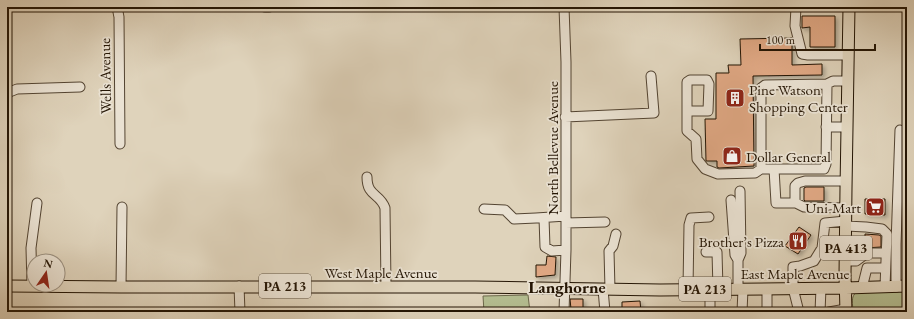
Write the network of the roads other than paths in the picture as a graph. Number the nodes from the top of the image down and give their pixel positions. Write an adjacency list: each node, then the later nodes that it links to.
1 (118, 7): 18 (street, Wells Avenue)
2 (265, 7): 3 (street)
3 (269, 7)
4 (564, 7): 14 (street, North Bellevue Avenue)
5 (796, 7): 7 (street)
6 (850, 7): 7 (main road, PA 413)
7 (848, 55): 9 (main road, PA 413)
8 (651, 76): 14 (street)
9 (848, 81): 10 (street); 16 (main road, PA 413)
10 (827, 84): 15 (street); 19 (street)
11 (80, 87): 12 (street)
12 (7, 93)
13 (687, 111): 19 (street)
14 (566, 117): 32 (street, North Bellevue Avenue)
15 (826, 127): 16 (street); 20 (street)
16 (847, 127): 22 (main road, PA 413)
17 (900, 130): 49 (street)
18 (120, 144)
19 (761, 169): 20 (street)
20 (774, 169): 26 (street)
21 (367, 177): 47 (street)
22 (846, 181): 26 (street); 28 (main road, PA 413)
23 (740, 191): 40 (street)
24 (732, 200): 40 (street)
25 (37, 203): 38 (street)
26 (796, 203): 28 (street)
27 (122, 207): 48 (street)
28 (846, 208): 34 (main road, PA 413)
29 (484, 209): 31 (street)
30 (709, 217): 57 (street)
31 (544, 218): 32 (street); 36 (street)
32 (566, 220): 33 (street); 36 (street, North Bellevue Avenue)
33 (605, 222)
34 (846, 223): 39 (street); 41 (main road, PA 413); 52 (street)
35 (616, 234): 56 (street)
36 (566, 250): 50 (street, North Bellevue Avenue)
37 (706, 252): 58 (street)
38 (31, 253)
39 (886, 253): 41 (street); 42 (street)
40 (738, 260): 59 (street)
41 (846, 261): 54 (main road, PA 413)
42 (885, 268): 49 (street); 55 (street)
43 (7, 286): 44 (main road, West Maple Avenue / PA 213)
44 (26, 286)
45 (66, 286): 48 (main road, West Maple Avenue / PA 213)
46 (240, 286): 47 (main road, West Maple Avenue / PA 213); 48 (main road, West Maple Avenue / PA 213); 61 (street)
47 (386, 286): 50 (main road, West Maple Avenue / PA 213)
48 (121, 287)
49 (896, 287): 55 (main road, East Maple Avenue / PA 213)
50 (564, 288): 56 (main road, East Maple Avenue / PA 213); 62 (street, North Bellevue Avenue)
51 (767, 288): 52 (main road, East Maple Avenue / PA 213); 59 (main road, East Maple Avenue / PA 213); 66 (street)
52 (793, 288): 53 (main road, East Maple Avenue / PA 213); 67 (street)
53 (821, 288): 54 (main road, East Maple Avenue / PA 213); 68 (street)
54 (846, 288): 55 (main road, East Maple Avenue / PA 213); 60 (main road, PA 413)
55 (862, 288)
56 (606, 289): 57 (main road, East Maple Avenue / PA 213); 63 (street)
57 (688, 289): 58 (main road, East Maple Avenue / PA 213)
58 (714, 289): 59 (main road, East Maple Avenue / PA 213); 64 (street)
59 (741, 289): 65 (street)
60 (846, 310): 69 (street)
61 (240, 312)
62 (564, 312)
63 (605, 312)
64 (710, 312)
65 (742, 312)
66 (767, 312)
67 (799, 312)
68 (820, 312)
69 (829, 312)

